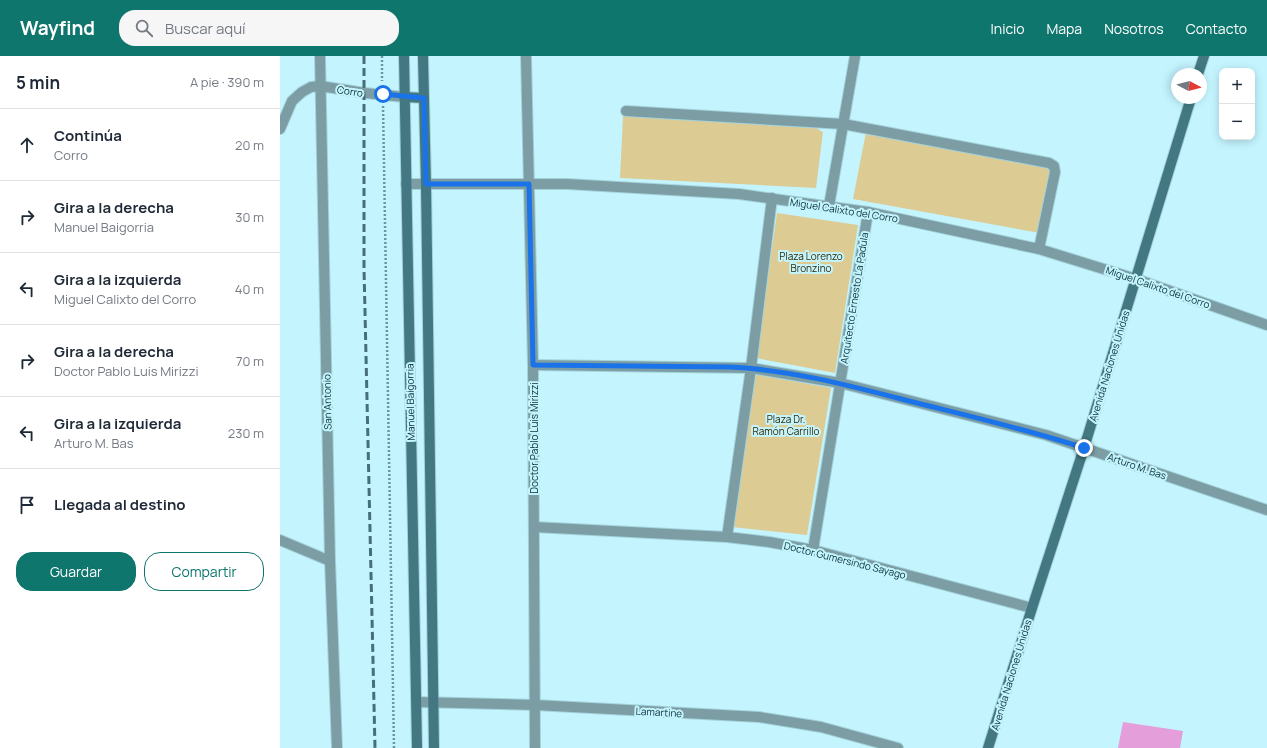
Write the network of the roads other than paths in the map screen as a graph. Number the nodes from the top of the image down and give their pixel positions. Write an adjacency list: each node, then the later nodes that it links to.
1 (320, 56): 8 (street, San Antonio)
2 (404, 56): 9 (main road, Manuel Baigorria)
3 (423, 56): 10 (main road, Manuel Baigorria)
4 (526, 56): 17 (street, Doctor Pablo Luis Mirizzi)
5 (855, 56): 13 (street)
6 (1204, 56): 7 (main road)
7 (1200, 68)
8 (320, 86): 9 (street, Corro); 14 (street); 33 (street, San Antonio)
9 (404, 97): 10 (main road); 15 (main road, Manuel Baigorria)
10 (424, 98): 16 (main road, Manuel Baigorria)
11 (1189, 104): 22 (main road, Avenida Naciones Unidas)
12 (626, 111): 13 (street)
13 (843, 124): 19 (street); 21 (street)
14 (280, 129)
15 (406, 184): 16 (street, Miguel Calixto del Corro); 35 (main road, Manuel Baigorria)
16 (426, 184): 17 (street, Miguel Calixto del Corro); 36 (main road, Manuel Baigorria)
17 (529, 184): 18 (street, Miguel Calixto del Corro); 24 (street, Doctor Pablo Luis Mirizzi)
18 (772, 198): 19 (street, Miguel Calixto del Corro); 25 (street)
19 (829, 206): 20 (street, Miguel Calixto del Corro)
20 (868, 212): 21 (street, Miguel Calixto del Corro); 26 (street, Arquitecto Ernesto La Padula)
21 (1039, 249): 22 (street, Miguel Calixto del Corro)
22 (1136, 279): 23 (street, Miguel Calixto del Corro); 27 (main road, Avenida Naciones Unidas)
23 (1267, 325)
24 (533, 365): 25 (street, Arturo M. Bas); 29 (street, Doctor Pablo Luis Mirizzi)
25 (751, 368): 26 (street, Arturo M. Bas); 30 (street)
26 (840, 383): 27 (street, Arturo M. Bas); 32 (street, Arquitecto Ernesto La Padula)
27 (1084, 448): 28 (street, Arturo M. Bas); 34 (main road, Avenida Naciones Unidas)
28 (1267, 510)
29 (534, 527): 30 (street, Doctor Gumersindo Sayago); 37 (street, Doctor Pablo Luis Mirizzi)
30 (727, 537): 32 (street, Doctor Gumersindo Sayago)
31 (280, 540): 33 (street)
32 (813, 550): 34 (street, Doctor Gumersindo Sayago)
33 (330, 561): 38 (street, San Antonio)
34 (1032, 608): 43 (main road, Avenida Naciones Unidas)
35 (417, 702): 36 (street, Lamartine); 39 (main road, Manuel Baigorria)
36 (434, 702): 37 (street, Lamartine); 40 (main road, Manuel Baigorria)
37 (535, 705): 41 (street, Doctor Pablo Luis Mirizzi); 42 (street, Lamartine)
38 (337, 748)
39 (417, 748)
40 (434, 748)
41 (535, 748)
42 (898, 748)
43 (988, 748)

